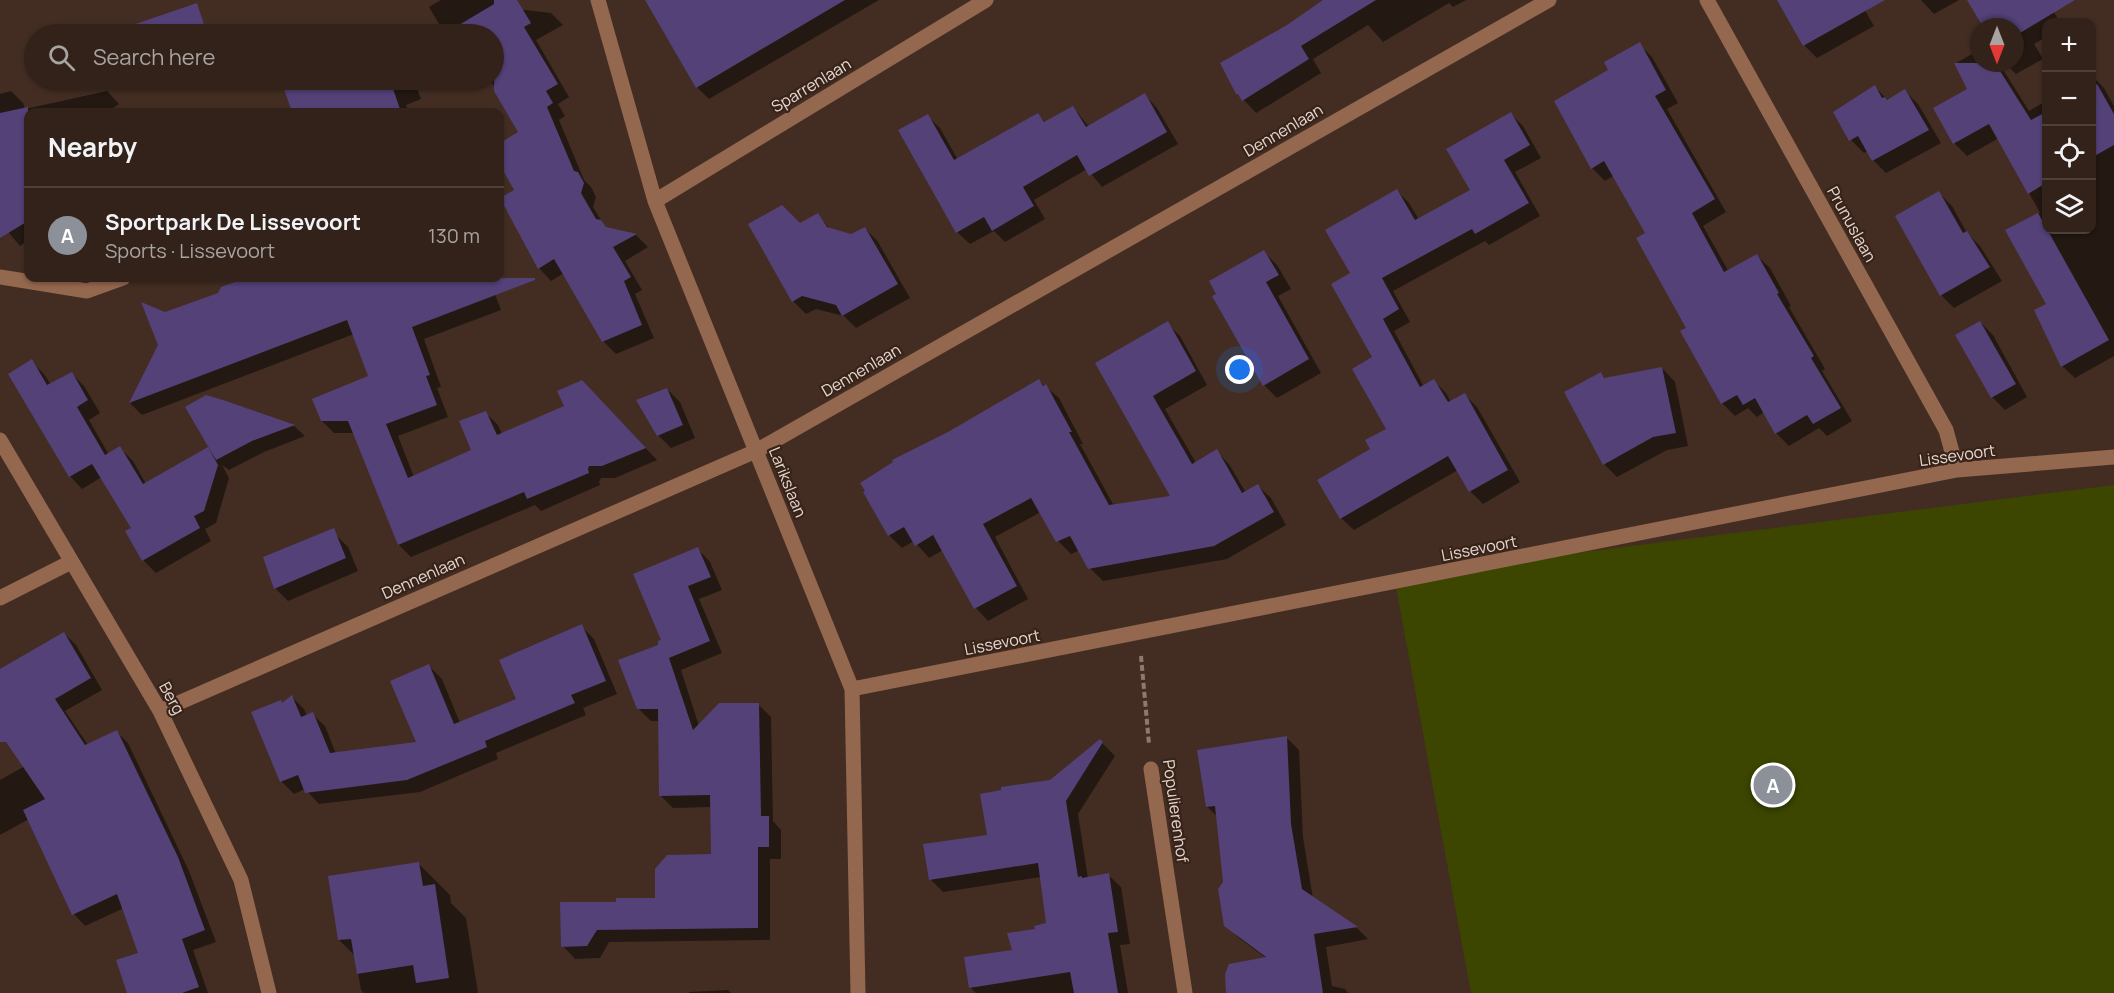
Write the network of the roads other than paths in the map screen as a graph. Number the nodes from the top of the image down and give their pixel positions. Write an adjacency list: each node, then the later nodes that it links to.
1 (598, 0): 5 (street, Larikslaan)
2 (986, 0): 5 (street, Sparrenlaan)
3 (1549, 0): 11 (street, Dennenlaan)
4 (1707, 0): 13 (street, Prunuslaan)
5 (655, 201): 11 (street, Larikslaan)
6 (0, 277): 7 (street)
7 (24, 281)
8 (31, 282): 9 (street)
9 (112, 282)
10 (0, 440): 14 (street, Berg)
11 (756, 450): 16 (street, Larikslaan); 17 (street, Dennenlaan)
12 (2114, 457): 13 (street, Lissevoort)
13 (1957, 470): 16 (street, Lissevoort)
14 (70, 562): 15 (street); 17 (street, Berg)
15 (0, 598)
16 (852, 689): 20 (street, Larikslaan)
17 (160, 711): 19 (street, Berg)
18 (1151, 769): 21 (street, Populierenhof)
19 (269, 993)
20 (858, 993)
21 (1185, 993)

